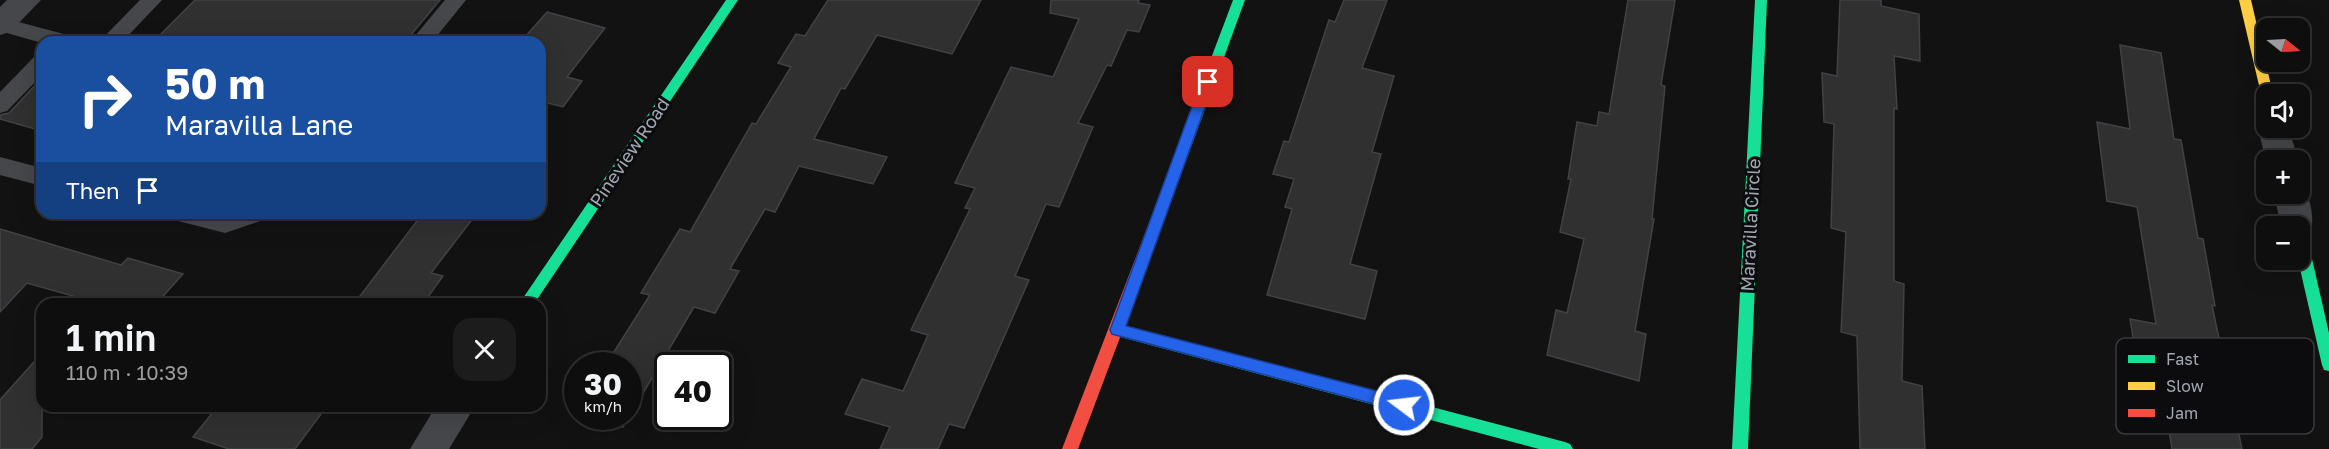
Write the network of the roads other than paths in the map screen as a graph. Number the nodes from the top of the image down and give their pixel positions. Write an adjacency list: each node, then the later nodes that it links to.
1 (27, 0): 8 (street)
2 (152, 0): 10 (lane)
3 (456, 0): 11 (lane)
4 (732, 0): 20 (street, Pineview Road)
5 (1239, 0): 21 (street)
6 (1761, 0): 27 (street, Maravilla Circle)
7 (2245, 0): 13 (street)
8 (0, 24): 9 (lane)
9 (43, 36)
10 (115, 36)
11 (425, 36)
12 (36, 68): 14 (lane)
13 (2265, 84)
14 (0, 105)
15 (0, 166): 16 (lane)
16 (36, 175)
17 (205, 219): 18 (lane)
18 (239, 219)
19 (2307, 270): 22 (street)
20 (530, 298)
21 (1117, 330): 25 (street); 26 (street)
22 (2329, 365)
23 (453, 412): 24 (street)
24 (428, 449)
25 (1070, 449)
26 (1565, 449)
27 (1740, 449)

